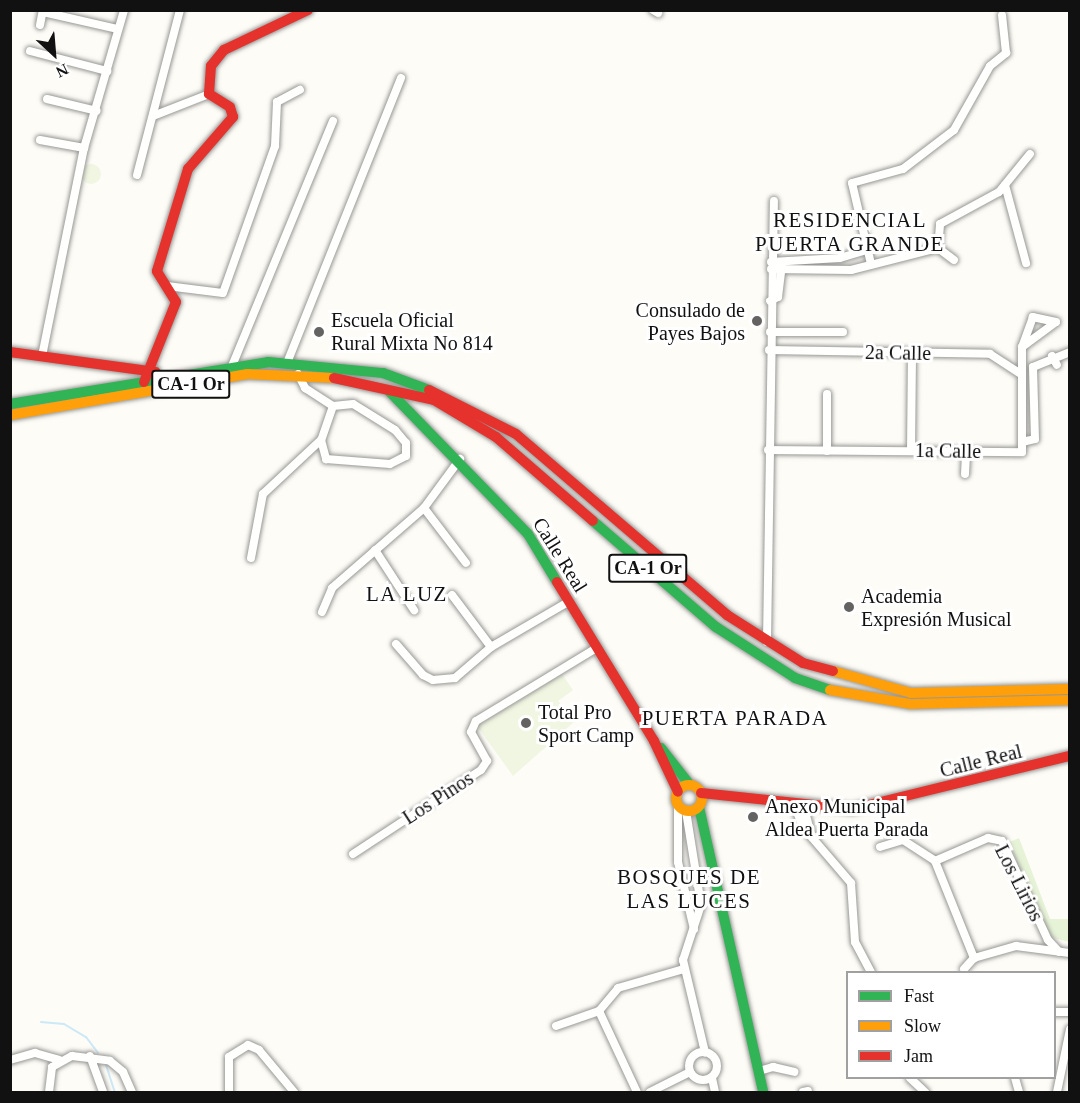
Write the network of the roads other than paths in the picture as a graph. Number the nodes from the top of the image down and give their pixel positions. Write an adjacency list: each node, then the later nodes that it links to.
1 (124, 10): 7 (street)
2 (180, 10): 15 (street)
3 (308, 10): 12 (main road)
4 (43, 11): 6 (street); 7 (street)
5 (1002, 15): 24 (street)
6 (40, 25)
7 (118, 29): 9 (street)
8 (30, 51): 9 (street)
9 (107, 71): 14 (street)
10 (401, 78): 41 (street)
11 (300, 90): 30 (street)
12 (209, 94): 15 (street); 30 (main road)
13 (47, 99): 14 (street)
14 (97, 111): 18 (street)
15 (153, 116): 20 (street)
16 (333, 122): 43 (street)
17 (40, 140): 18 (street)
18 (84, 148): 35 (street)
19 (1030, 154): 21 (street)
20 (137, 175)
21 (1005, 185): 23 (street); 26 (street)
22 (774, 201): 28 (street)
23 (938, 248): 25 (street); 27 (street)
24 (867, 250): 27 (street); 29 (street)
25 (954, 260)
26 (1026, 263)
27 (871, 264): 29 (street)
28 (771, 265): 29 (street); 31 (street)
29 (782, 265): 31 (street)
30 (167, 286): 44 (main road)
31 (770, 301): 32 (street)
32 (770, 332): 33 (street); 36 (street)
33 (843, 332)
34 (1022, 347): 34 (street); 46 (street)
35 (43, 351): 37 (main road); 44 (main road)
36 (769, 351): 39 (street, 2a Calle); 60 (street)
37 (10, 352)
38 (1070, 352): 40 (street)
39 (912, 353): 46 (street, 2a Calle); 62 (street)
40 (1052, 356): 42 (street); 59 (street)
41 (287, 363): 43 (main road, CA-1 Or); 74 (main road, CA-1 Or)
42 (1057, 365)
43 (232, 366): 47 (main road, CA-1 Or)
44 (152, 372): 47 (main road); 49 (main road)
45 (298, 374): 48 (main road, CA-1 Or); 51 (street); 57 (main road, CA-1 Or)
46 (1021, 374): 59 (street)
47 (179, 376): 49 (main road, CA-1 Or)
48 (317, 376): 50 (main road, CA-1 Or); 51 (street)
49 (144, 382): 54 (main road, CA-1 Or)
50 (372, 384): 53 (main road, CA-1 Or); 56 (main road, Calle Real)
51 (315, 394): 55 (street)
52 (826, 394): 61 (street)
53 (419, 396): 56 (main road); 79 (main road, CA-1 Or)
54 (10, 404)
55 (333, 406): 58 (street); 58 (street)
56 (410, 408): 64 (main road, Calle Real)
57 (10, 415)
58 (321, 440): 68 (street)
59 (1022, 441): 63 (street, 1a Calle)
60 (768, 450): 61 (street, 1a Calle); 74 (street)
61 (827, 451): 62 (street, 1a Calle)
62 (911, 451): 63 (street, 1a Calle)
63 (966, 452): 65 (street)
64 (460, 459): 66 (street); 71 (main road, Calle Real)
65 (965, 474)
66 (424, 508): 67 (street); 69 (street)
67 (375, 550): 72 (street); 73 (street)
68 (251, 558)
69 (466, 563)
70 (452, 595): 76 (street)
71 (568, 602): 76 (street); 77 (main road, Calle Real)
72 (414, 610)
73 (322, 612)
74 (766, 643): 78 (main road, CA-1 Or)
75 (396, 644): 76 (street)
76 (491, 647)
77 (595, 649): 80 (main road, Calle Real); 89 (street, Los Pinos)
78 (1070, 689)
79 (1070, 700)
80 (654, 741): 82 (main road, Calle Real); 83 (main road, Calle Real)
81 (1070, 758): 86 (main road, Calle Real)
82 (690, 785): 83 (main road); 84 (main road, Calle Real)
83 (678, 792): 87 (main road)
84 (701, 793): 85 (main road, Calle Real); 87 (main road)
85 (719, 795): 86 (main road, Calle Real); 87 (main road)
86 (799, 807): 99 (street)
87 (691, 810): 91 (street); 91 (street); 107 (main road)
88 (880, 846): 90 (street)
89 (353, 854)
90 (935, 861): 92 (street, Los Lirios); 96 (street)
91 (694, 929): 97 (street)
92 (1043, 930): 93 (street); 94 (street, Los Lirios)
93 (1032, 948): 94 (street, Los Lirios); 96 (street, Los Lirios)
94 (1059, 952): 95 (street, Los Lirios)
95 (1070, 953)
96 (974, 958): 98 (street)
97 (684, 969): 100 (street); 103 (street)
98 (964, 969)
99 (870, 971)
100 (599, 1011): 101 (street); 117 (street)
101 (556, 1026)
102 (1070, 1029): 122 (street)
103 (705, 1052): 108 (street); 110 (street)
104 (90, 1056): 106 (street); 113 (street); 114 (street)
105 (10, 1060): 106 (street)
106 (59, 1060): 112 (street)
107 (759, 1071): 109 (street); 120 (main road)
108 (690, 1072): 110 (street); 118 (street)
109 (794, 1072)
110 (712, 1078): 119 (street)
111 (912, 1079): 121 (street)
112 (49, 1092)
113 (103, 1092)
114 (132, 1092)
115 (229, 1092): 116 (street)
116 (294, 1092)
117 (637, 1092)
118 (650, 1092)
119 (715, 1092)
120 (763, 1092)
121 (926, 1092)
122 (1057, 1092)

